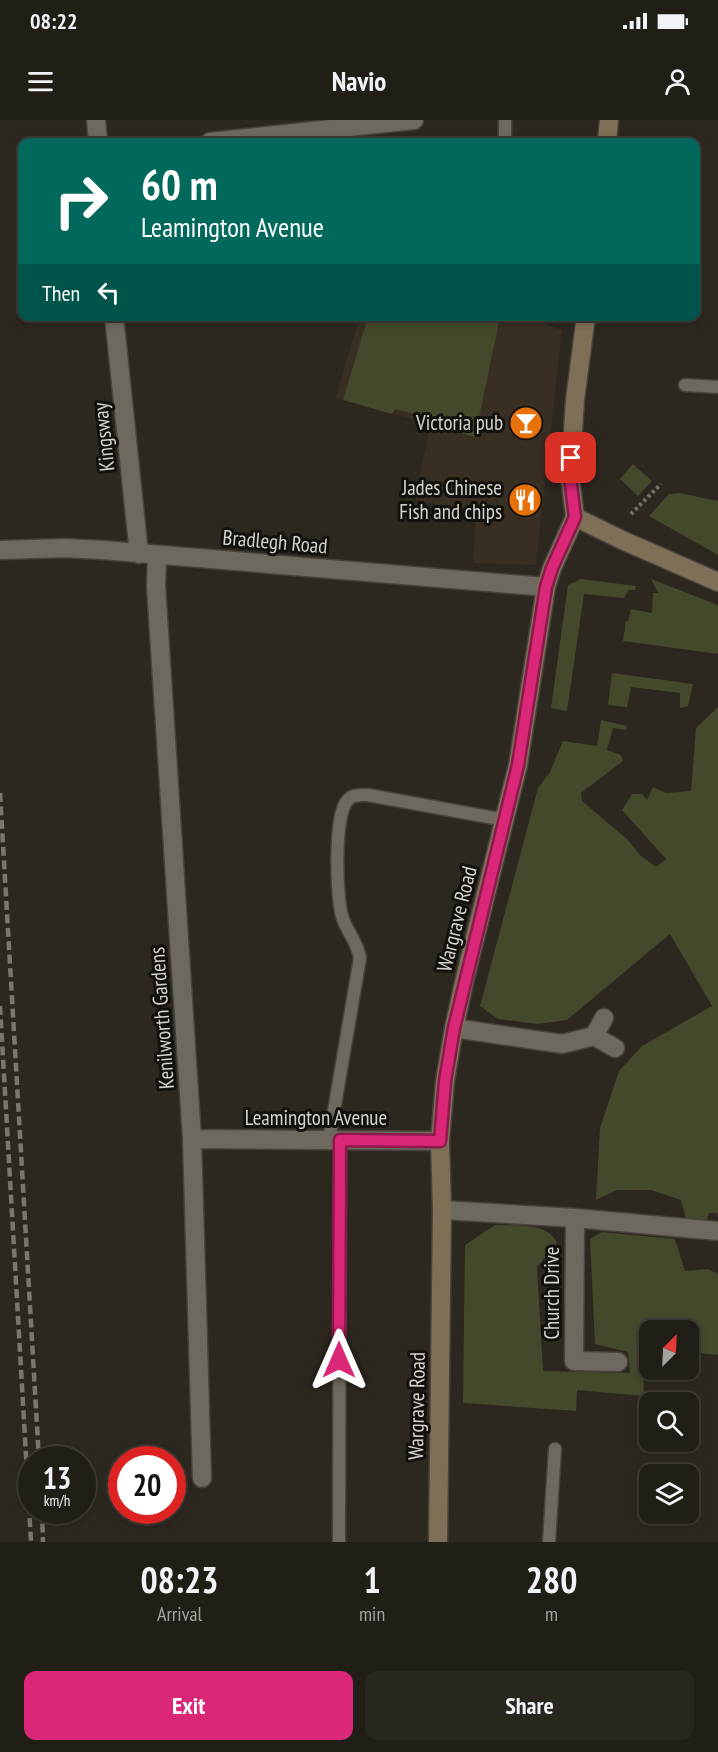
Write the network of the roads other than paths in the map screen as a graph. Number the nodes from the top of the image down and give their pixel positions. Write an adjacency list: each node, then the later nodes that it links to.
1 (96, 120): 5 (street)
2 (414, 120): 6 (street)
3 (506, 120): 7 (lane)
4 (609, 120): 8 (street)
5 (98, 138)
6 (290, 138)
7 (505, 138)
8 (607, 138)
9 (115, 321): 15 (street, Kingsway)
10 (585, 321): 13 (street)
11 (684, 385): 12 (lane)
12 (718, 387)
13 (575, 517): 16 (street); 17 (street, Wargrave Road)
14 (0, 550): 15 (street, Bradlegh Road)
15 (148, 555): 17 (street, Bradlegh Road); 23 (street, Kenilworth Gardens)
16 (718, 582)
17 (546, 587): 18 (street, Wargrave Road)
18 (506, 820): 20 (street, Wargrave Road); 24 (lane)
19 (604, 1018): 21 (street)
20 (454, 1028): 21 (street); 25 (street, Wargrave Road)
21 (594, 1036): 22 (street)
22 (615, 1048)
23 (192, 1139): 24 (street, Leamington Avenue); 31 (street, Kenilworth Gardens)
24 (334, 1140): 25 (street, Leamington Avenue); 32 (lane)
25 (440, 1141): 26 (street, Wargrave Road)
26 (442, 1210): 27 (street, Church Drive); 33 (street, Wargrave Road)
27 (575, 1218): 28 (street, Church Drive); 29 (street, Church Drive)
28 (718, 1231)
29 (618, 1362)
30 (555, 1449): 34 (lane)
31 (202, 1478)
32 (339, 1542)
33 (438, 1542)
34 (549, 1542)

